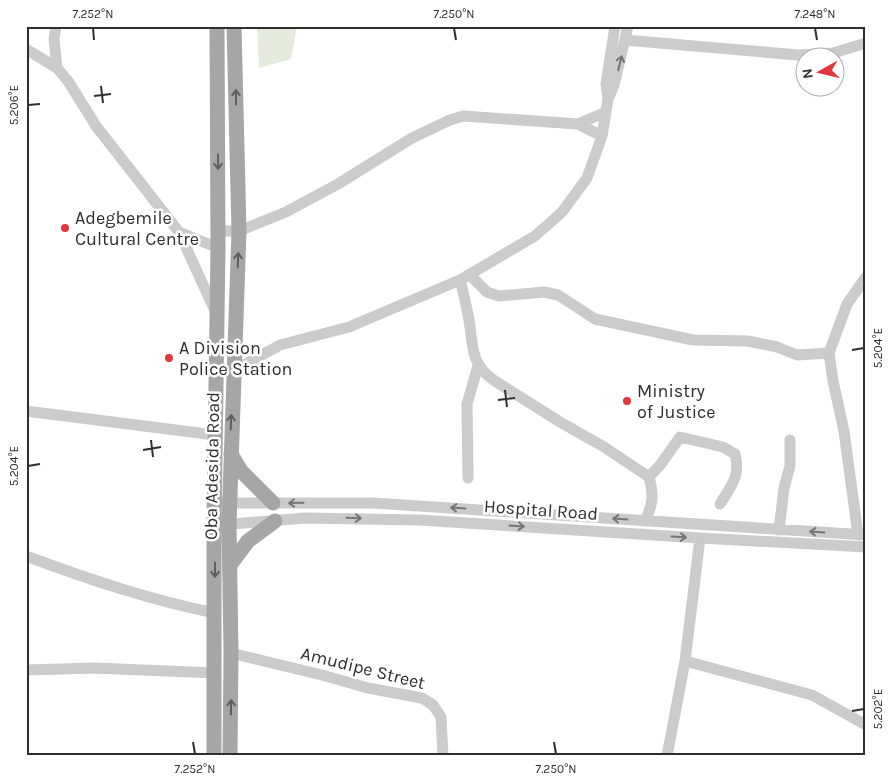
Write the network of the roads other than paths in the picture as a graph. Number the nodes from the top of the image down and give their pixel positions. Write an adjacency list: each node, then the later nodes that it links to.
1 (56, 26): 9 (street)
2 (217, 26): 14 (main road, Oba Adesida Road, one-way to 14)
3 (234, 26): 15 (main road, Oba Adesida Road, one-way to 3)
4 (614, 26): 10 (street)
5 (628, 26): 6 (street)
6 (625, 40): 7 (street); 10 (street, one-way to 6)
7 (866, 43)
8 (26, 49): 9 (street)
9 (57, 68): 16 (street)
10 (608, 99): 11 (street)
11 (606, 112): 12 (street); 13 (street)
12 (578, 124): 13 (street); 15 (street)
13 (602, 136): 19 (street)
14 (218, 231): 15 (street); 17 (main road, Oba Adesida Road)
15 (239, 231): 23 (main road, Oba Adesida Road, one-way to 15)
16 (179, 232): 17 (street); 20 (street)
17 (218, 248): 20 (main road, Oba Adesida Road)
18 (866, 277): 21 (street)
19 (465, 278): 21 (street); 22 (street); 23 (street)
20 (217, 314): 25 (main road, Oba Adesida Road)
21 (829, 353): 37 (street)
22 (478, 366): 28 (street); 29 (street)
23 (233, 371): 27 (main road, Oba Adesida Road, one-way to 23)
24 (26, 412): 25 (street)
25 (215, 436): 30 (main road, Oba Adesida Road)
26 (790, 440): 36 (street)
27 (230, 453): 30 (main road, Oba Adesida Road); 31 (main road)
28 (648, 477): 32 (street); 34 (street)
29 (468, 478)
30 (222, 503): 31 (street, Hospital Road); 35 (main road, Oba Adesida Road)
31 (273, 504): 34 (street, Hospital Road, one-way to 31)
32 (720, 504)
33 (274, 521): 35 (street, Hospital Road); 38 (street, Hospital Road, one-way to 38); 41 (main road)
34 (645, 521): 36 (street, Hospital Road)
35 (222, 525): 41 (main road, Oba Adesida Road); 42 (main road, Oba Adesida Road, one-way to 42)
36 (779, 530): 37 (street, Hospital Road, one-way to 36)
37 (862, 535)
38 (700, 538): 39 (street, Hospital Road); 44 (street)
39 (866, 547)
40 (26, 556): 42 (street)
41 (230, 564): 43 (main road, Oba Adesida Road)
42 (215, 613): 46 (main road, Oba Adesida Road)
43 (231, 654): 49 (main road, Oba Adesida Road, one-way to 43); 50 (street, Amudipe Street)
44 (685, 661): 47 (street); 51 (street)
45 (26, 670): 46 (street)
46 (215, 673): 48 (main road, Oba Adesida Road)
47 (866, 725)
48 (214, 756)
49 (230, 756)
50 (443, 756)
51 (667, 756)

